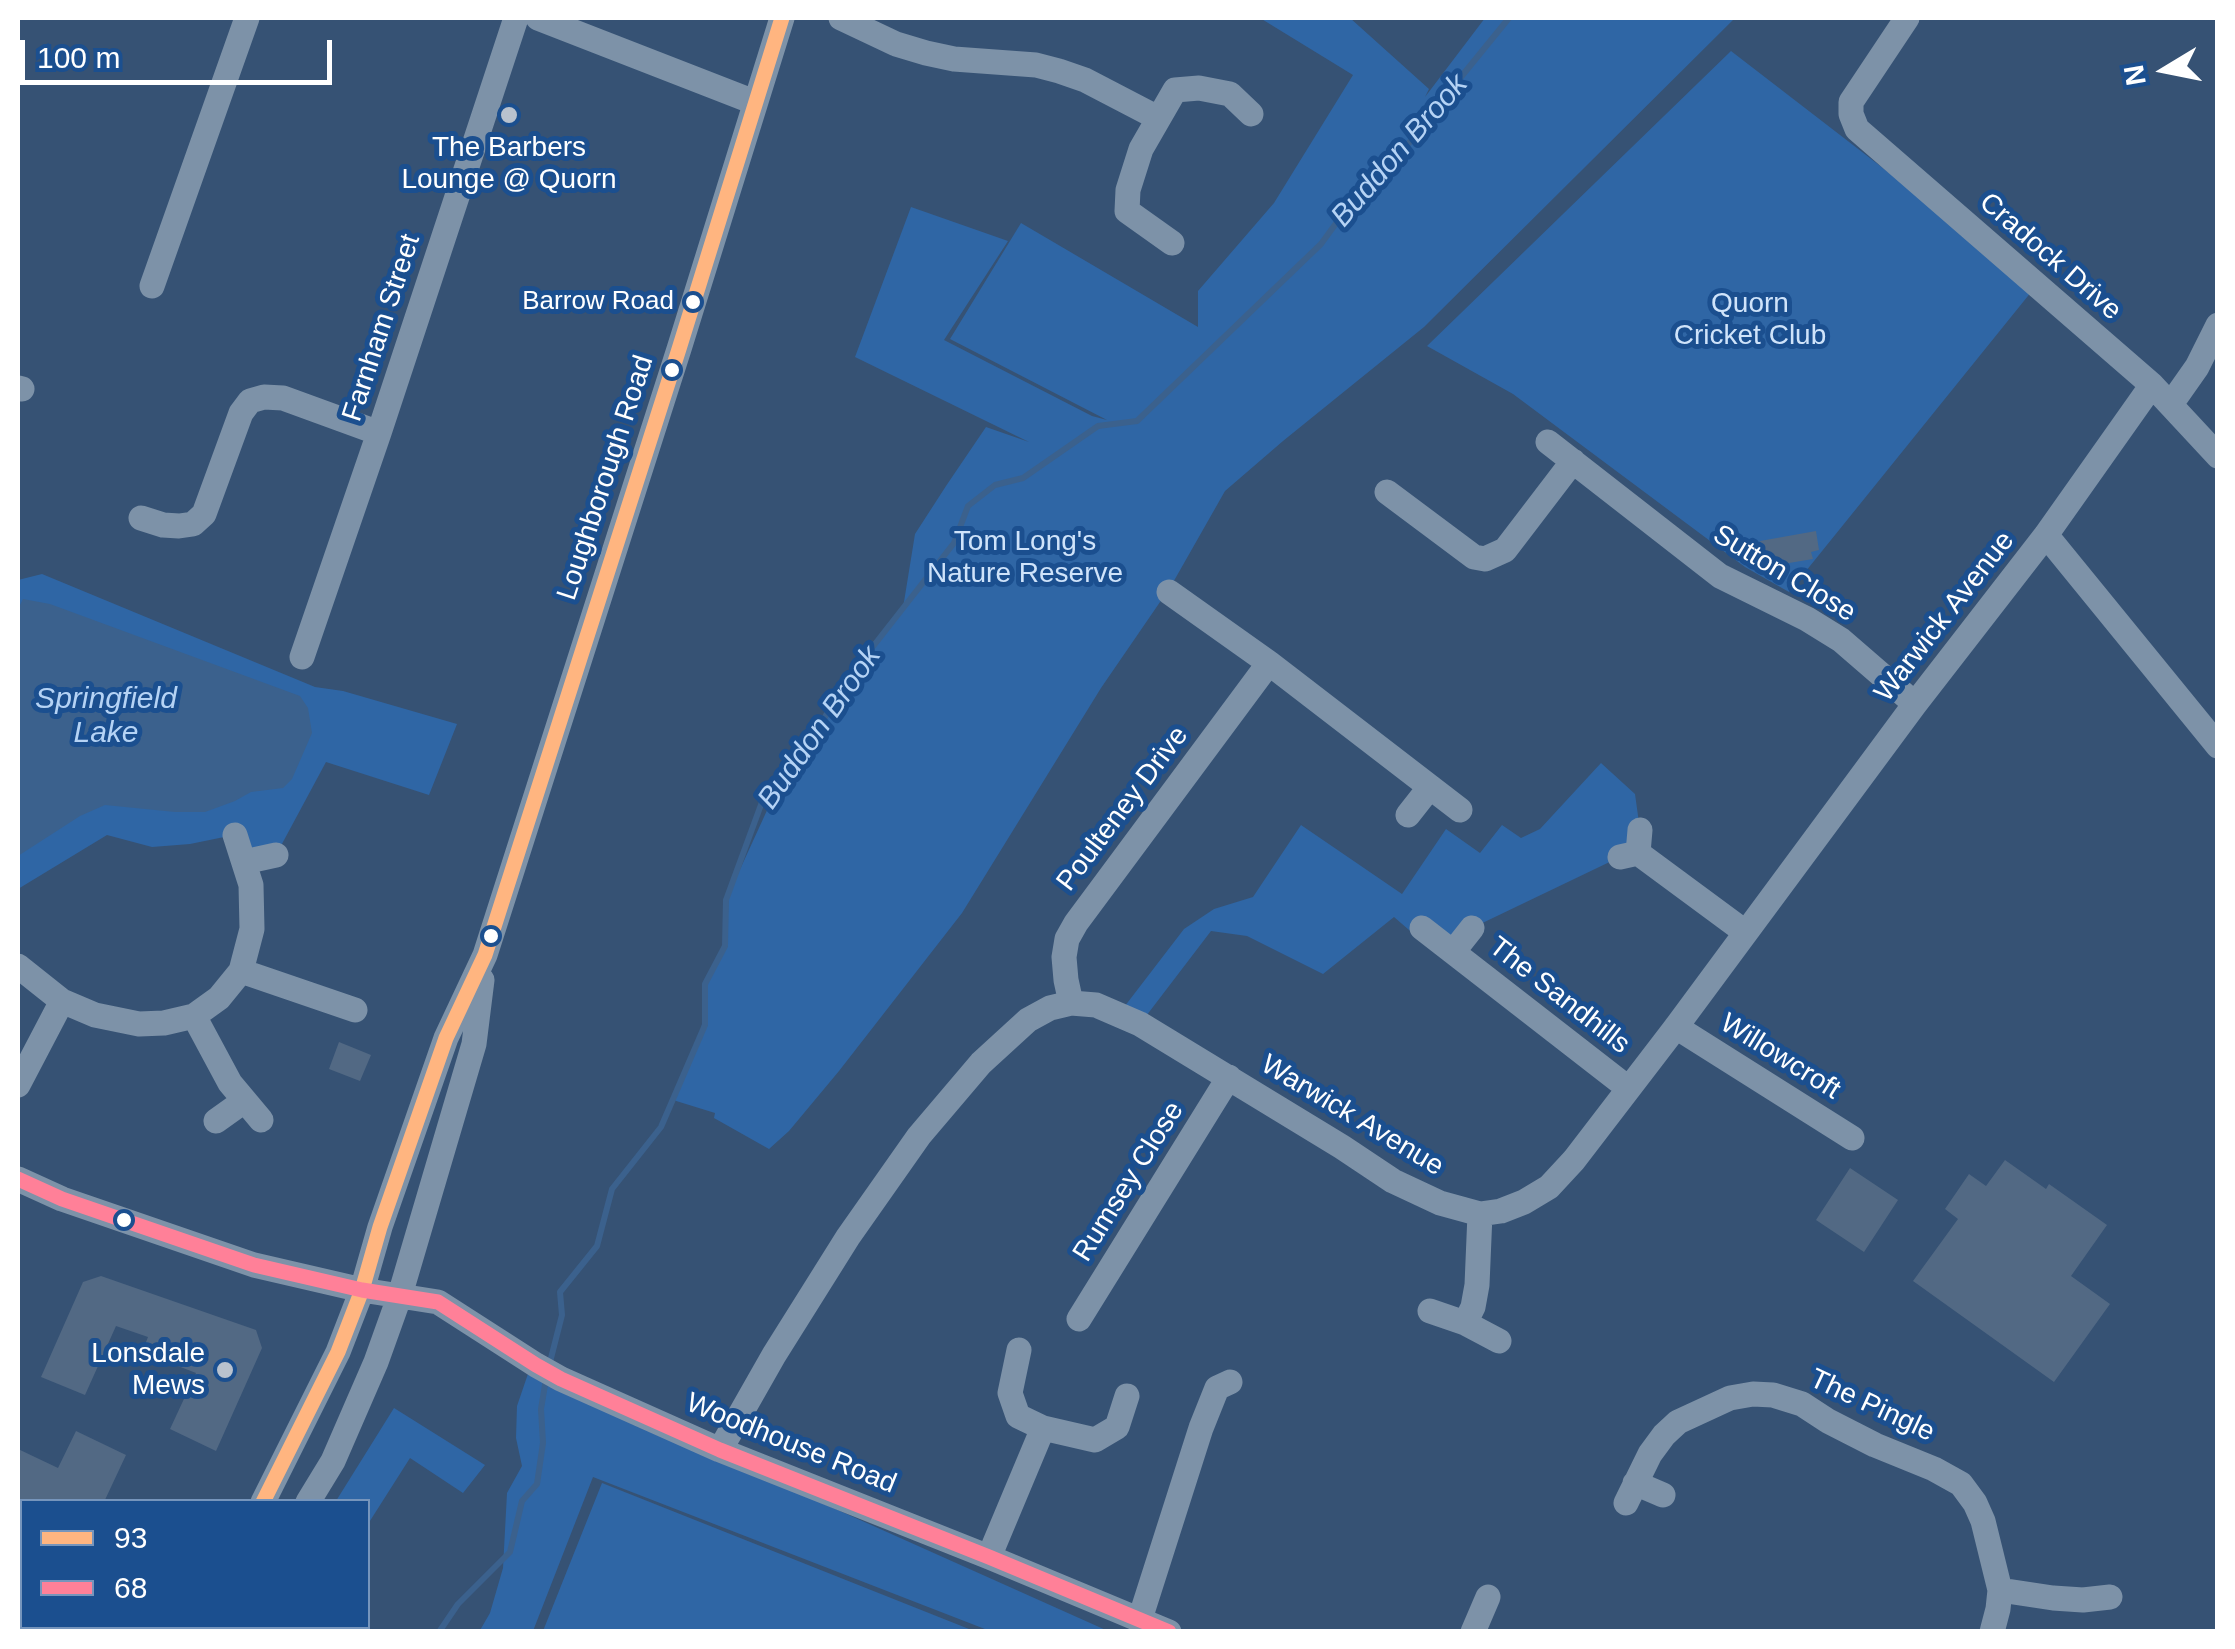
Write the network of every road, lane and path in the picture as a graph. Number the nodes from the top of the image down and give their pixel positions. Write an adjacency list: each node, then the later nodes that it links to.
1 (248, 18): 11 (street)
2 (516, 18): 15 (street, Farnham Street)
3 (538, 18): 7 (street)
4 (782, 18): 7 (street, Loughborough Road)
5 (841, 18): 9 (street)
6 (1907, 18): 13 (street, Cradock Drive)
7 (754, 102): 38 (street, Loughborough Road)
8 (1251, 114): 9 (street)
9 (1158, 118): 10 (street)
10 (1172, 244)
11 (152, 286)
12 (2218, 325): 14 (street)
13 (2152, 385): 14 (street, Cradock Drive); 21 (street, Warwick Avenue)
14 (2171, 404): 17 (street, Cradock Drive)
15 (379, 433): 20 (street); 23 (street, Farnham Street)
16 (1548, 442): 18 (street, Sutton Close)
17 (2218, 456)
18 (1572, 462): 19 (street); 25 (street, Sutton Close)
19 (1387, 492)
20 (141, 518)
21 (2046, 535): 25 (street, Warwick Avenue); 26 (street)
22 (1168, 592): 24 (street)
23 (302, 657)
24 (1268, 663): 27 (street); 43 (street, Poulteney Drive)
25 (1915, 704): 36 (street, Warwick Avenue)
26 (2218, 746)
27 (1430, 788): 28 (street); 29 (street)
28 (1460, 810)
29 (1408, 815)
30 (235, 835): 33 (street)
31 (1633, 847): 36 (street)
32 (276, 855): 33 (street)
33 (244, 862): 40 (street)
34 (1422, 928): 37 (street, The Sandhills)
35 (1472, 928): 37 (street, The Sandhills)
36 (1745, 932): 47 (street, Warwick Avenue)
37 (1453, 952): 50 (street, The Sandhills)
38 (485, 955): 57 (street, Loughborough Road); 58 (street, Loughborough Road)
39 (18, 966): 42 (street)
40 (242, 971): 41 (street); 45 (street)
41 (328, 1000): 44 (street); 46 (street)
42 (62, 1001): 45 (street); 49 (street)
43 (1071, 1003): 48 (street, Warwick Avenue); 67 (street)
44 (355, 1010)
45 (194, 1016): 51 (street)
46 (318, 1026)
47 (1676, 1027): 50 (street, Warwick Avenue); 54 (street, Willowcroft)
48 (1229, 1077): 56 (street, Warwick Avenue); 60 (street, Rumsey Close)
49 (18, 1085)
50 (1628, 1088): 56 (street, Warwick Avenue)
51 (244, 1100): 52 (street); 53 (street)
52 (261, 1120)
53 (216, 1121)
54 (1852, 1138)
55 (18, 1179): 57 (street, Woodhouse Road)
56 (1480, 1214): 61 (street)
57 (362, 1290): 58 (street, Woodhouse Road); 69 (street, Loughborough Road)
58 (400, 1295): 67 (street, Woodhouse Road); 70 (street, Loughborough Road)
59 (1430, 1311): 61 (street)
60 (1079, 1319)
61 (1465, 1324): 62 (street)
62 (1499, 1340)
63 (1019, 1350): 66 (street)
64 (1230, 1382): 75 (street)
65 (1126, 1396): 66 (street)
66 (1043, 1428): 71 (street)
67 (720, 1450): 71 (street, Woodhouse Road)
68 (1663, 1494): 72 (street, The Pingle)
69 (266, 1499)
70 (310, 1499)
71 (988, 1556): 75 (street, Woodhouse Road)
72 (2000, 1590): 73 (street); 78 (street, The Pingle)
73 (2110, 1596)
74 (1488, 1597): 77 (street)
75 (1140, 1619): 76 (street, Woodhouse Road)
76 (1169, 1632)
77 (1472, 1632)
78 (1992, 1632)

